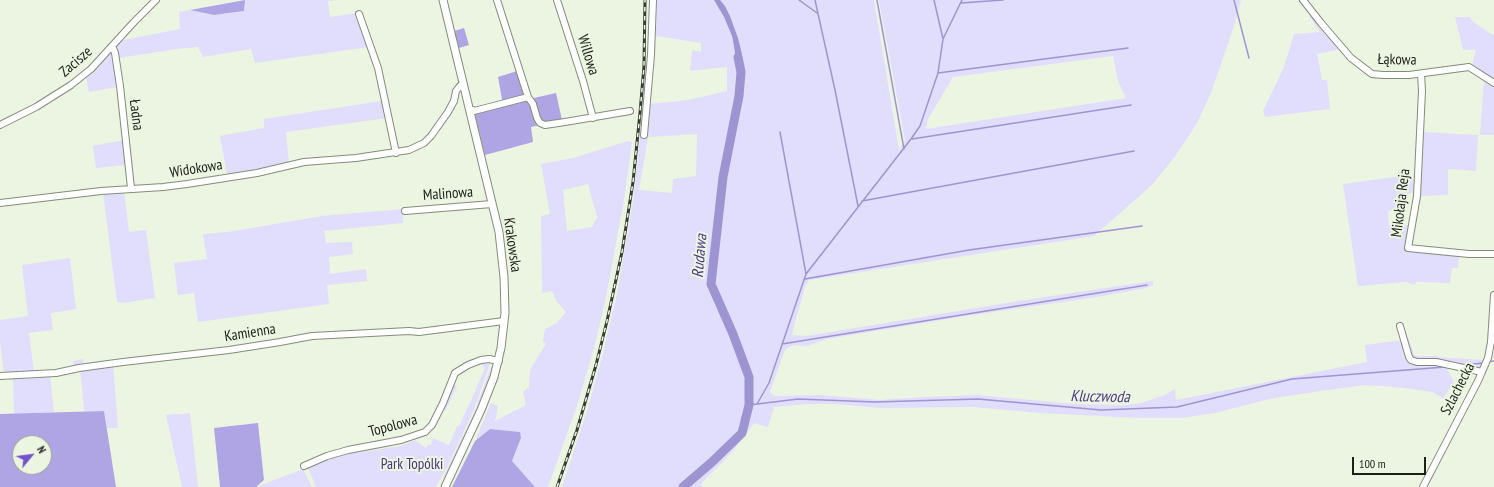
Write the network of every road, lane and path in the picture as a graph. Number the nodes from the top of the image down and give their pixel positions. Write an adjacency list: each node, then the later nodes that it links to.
1 (156, 0): 8 (street, Zacisze)
2 (443, 0): 11 (main road, Krakowska)
3 (497, 0): 12 (street)
4 (557, 0): 15 (street, Willowa)
5 (653, 0): 17 (street)
6 (1303, 0): 9 (street, Łąkowa)
7 (359, 14): 18 (street)
8 (112, 46): 16 (street, Zacisze); 19 (street, Ładna)
9 (1421, 74): 10 (street, Łąkowa); 23 (street, Mikołaja Reja)
10 (1494, 83)
11 (464, 85): 14 (main road, Krakowska); 18 (street, Widokowa)
12 (528, 97): 14 (street); 15 (street)
13 (630, 110): 15 (street)
14 (470, 111): 21 (main road, Krakowska)
15 (593, 118)
16 (0, 125)
17 (644, 135)
18 (396, 153): 19 (street, Widokowa)
19 (131, 188): 20 (street, Widokowa)
20 (0, 203)
21 (492, 204): 22 (street, Malinowa); 25 (main road, Krakowska)
22 (405, 210)
23 (1494, 254)
24 (1494, 296): 27 (street, Szlachecka)
25 (504, 321): 28 (main road, Krakowska); 30 (street, Kamienna)
26 (1400, 326): 29 (street)
27 (1493, 343): 29 (street, Szlachecka)
28 (499, 361): 31 (street, Topolowa); 32 (main road, Krakowska)
29 (1483, 370): 33 (street, Szlachecka)
30 (0, 376)
31 (304, 466)
32 (445, 487)
33 (1423, 487)

